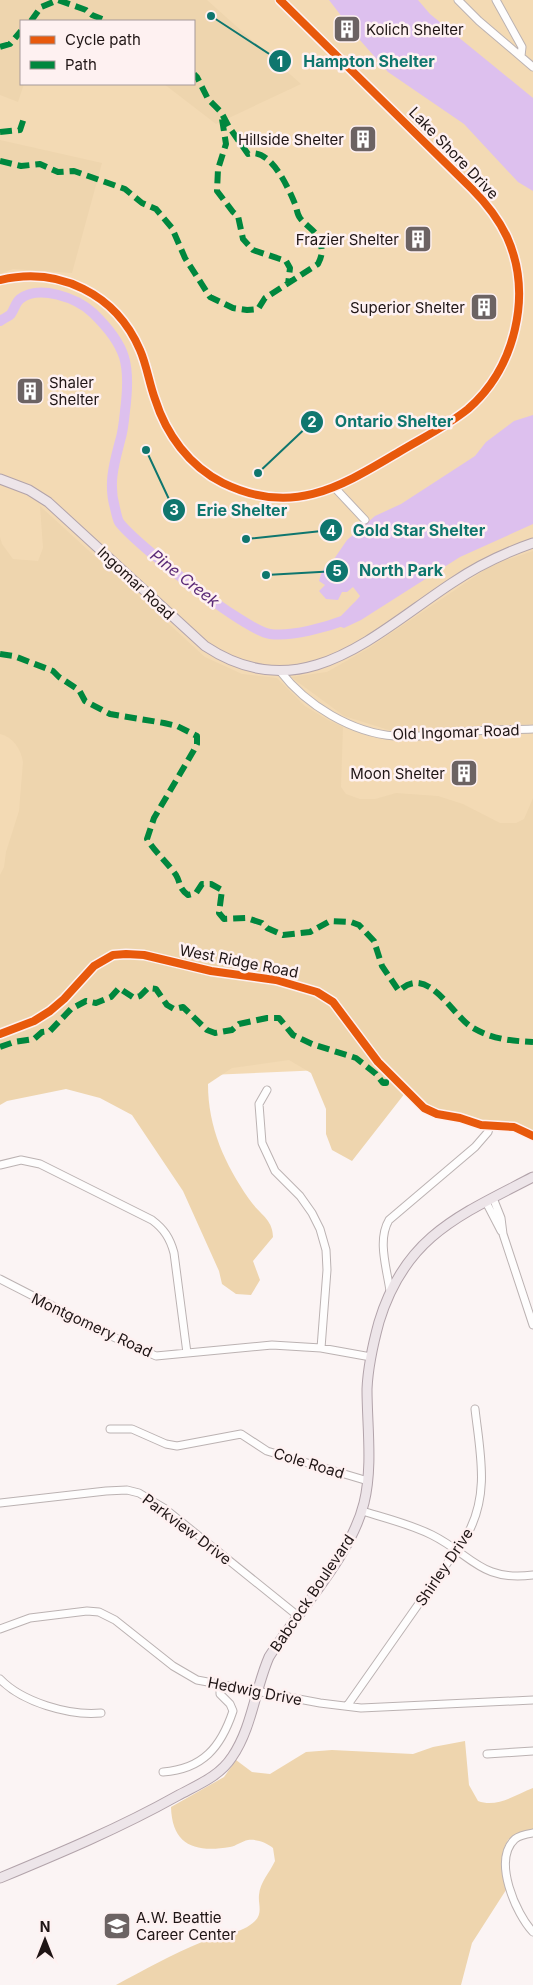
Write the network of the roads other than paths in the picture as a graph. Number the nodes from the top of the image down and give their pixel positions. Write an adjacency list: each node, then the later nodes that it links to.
1 (280, 0): 8 (street, Lake Shore Drive)
2 (458, 0): 4 (street)
3 (496, 0): 4 (street)
4 (521, 56): 5 (street)
5 (533, 67)
6 (0, 280): 8 (street, Lake Shore Drive)
7 (0, 479): 11 (main road, Ingomar Road)
8 (335, 488): 9 (street)
9 (364, 520)
10 (533, 543): 11 (main road, Ingomar Road)
11 (280, 672): 12 (street, Old Ingomar Road)
12 (533, 729)
13 (0, 1034): 15 (street, West Ridge Road)
14 (266, 1090): 23 (street)
15 (490, 1126): 16 (street, West Ridge Road); 21 (street)
16 (533, 1136)
17 (0, 1165): 24 (street)
18 (533, 1177): 19 (main road, Babcock Boulevard)
19 (490, 1200): 21 (main road, Babcock Boulevard); 22 (street)
20 (0, 1279): 24 (street, Montgomery Road)
21 (390, 1291): 25 (main road, Babcock Boulevard)
22 (533, 1325)
23 (321, 1348): 24 (street, Montgomery Road); 25 (street, Montgomery Road)
24 (187, 1353)
25 (371, 1357): 28 (main road, Babcock Boulevard)
26 (475, 1409): 31 (street, Shirley Drive)
27 (110, 1429): 28 (street, Cole Road)
28 (368, 1481): 30 (main road, Babcock Boulevard)
29 (0, 1503): 33 (street, Parkview Drive)
30 (362, 1511): 31 (street); 33 (main road, Babcock Boulevard)
31 (456, 1550): 32 (street); 39 (street, Shirley Drive)
32 (533, 1575)
33 (298, 1616): 37 (main road, Babcock Boulevard)
34 (0, 1629): 36 (street, Hedwig Drive)
35 (0, 1679): 40 (street)
36 (220, 1686): 37 (street, Hedwig Drive); 43 (street)
37 (257, 1691): 39 (street, Hedwig Drive); 45 (main road, Babcock Boulevard)
38 (533, 1700): 39 (street, Hedwig Drive)
39 (348, 1706)
40 (100, 1713)
41 (533, 1751): 42 (street)
42 (487, 1754)
43 (163, 1772)
44 (533, 1833): 46 (street)
45 (0, 1878)
46 (533, 1932)

